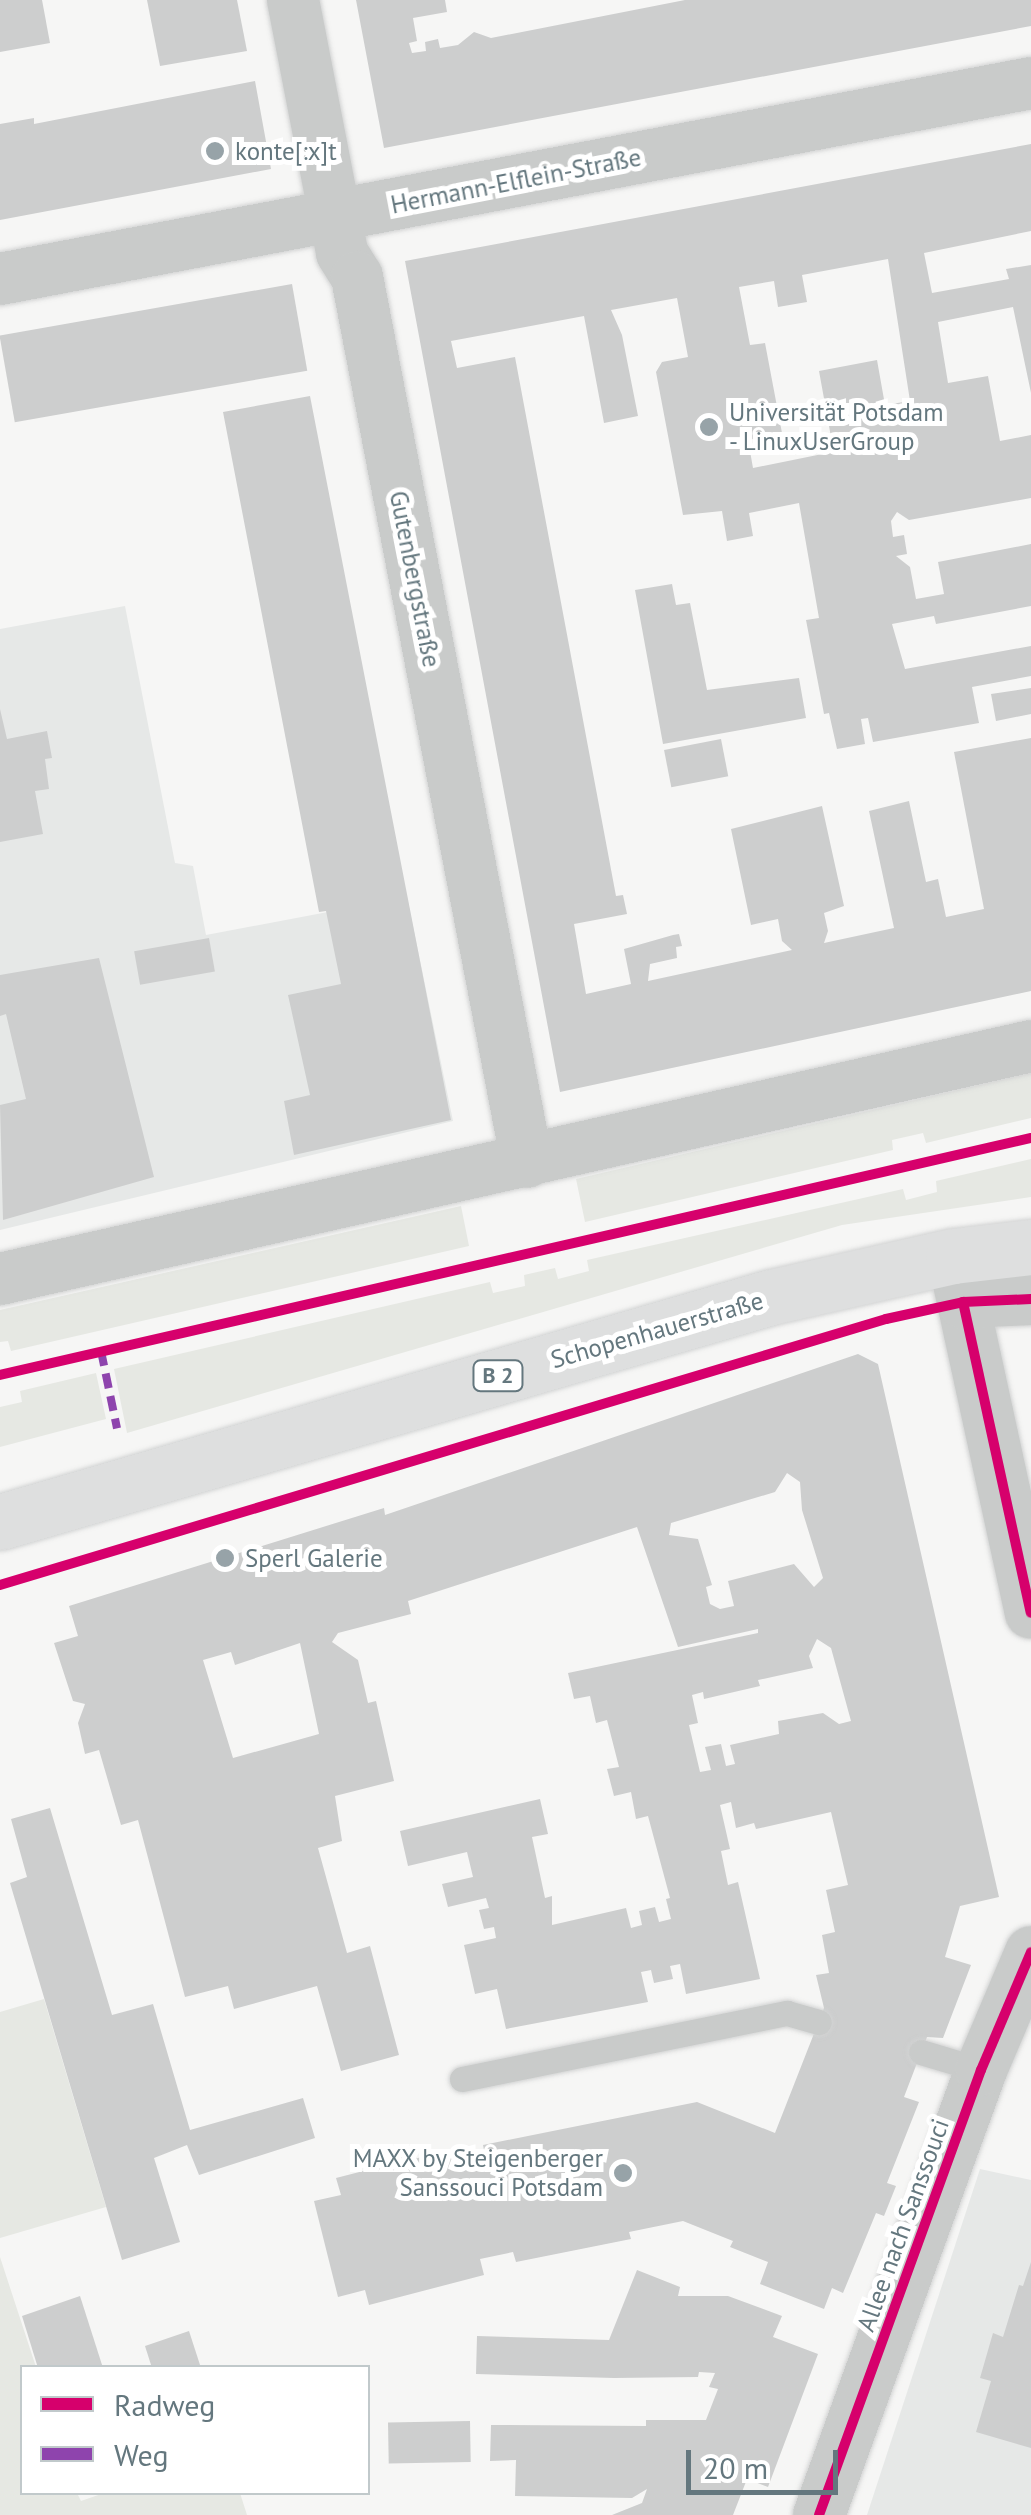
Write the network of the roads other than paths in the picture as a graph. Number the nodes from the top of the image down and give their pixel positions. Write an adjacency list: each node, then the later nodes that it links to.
1 (293, 0): 3 (street, Gutenbergstraße)
2 (1031, 84): 3 (street, Hermann-Elflein-Straße)
3 (334, 215): 4 (street, Hermann-Elflein-Straße); 6 (street, Gutenbergstraße)
4 (0, 279)
5 (1031, 1046): 6 (street)
6 (528, 1162): 8 (street)
7 (1031, 1247): 9 (main road, Schopenhauerstraße / B 2)
8 (0, 1279)
9 (958, 1279): 10 (street); 11 (main road, Schopenhauerstraße / B 2); 12 (street)
10 (1031, 1299)
11 (0, 1522)
12 (1031, 1613)
13 (1031, 1952): 16 (street, Allee nach Sanssouci)
14 (819, 2022): 17 (lane)
15 (921, 2052): 16 (lane)
16 (981, 2070): 18 (street, Allee nach Sanssouci)
17 (462, 2078)
18 (819, 2515)

